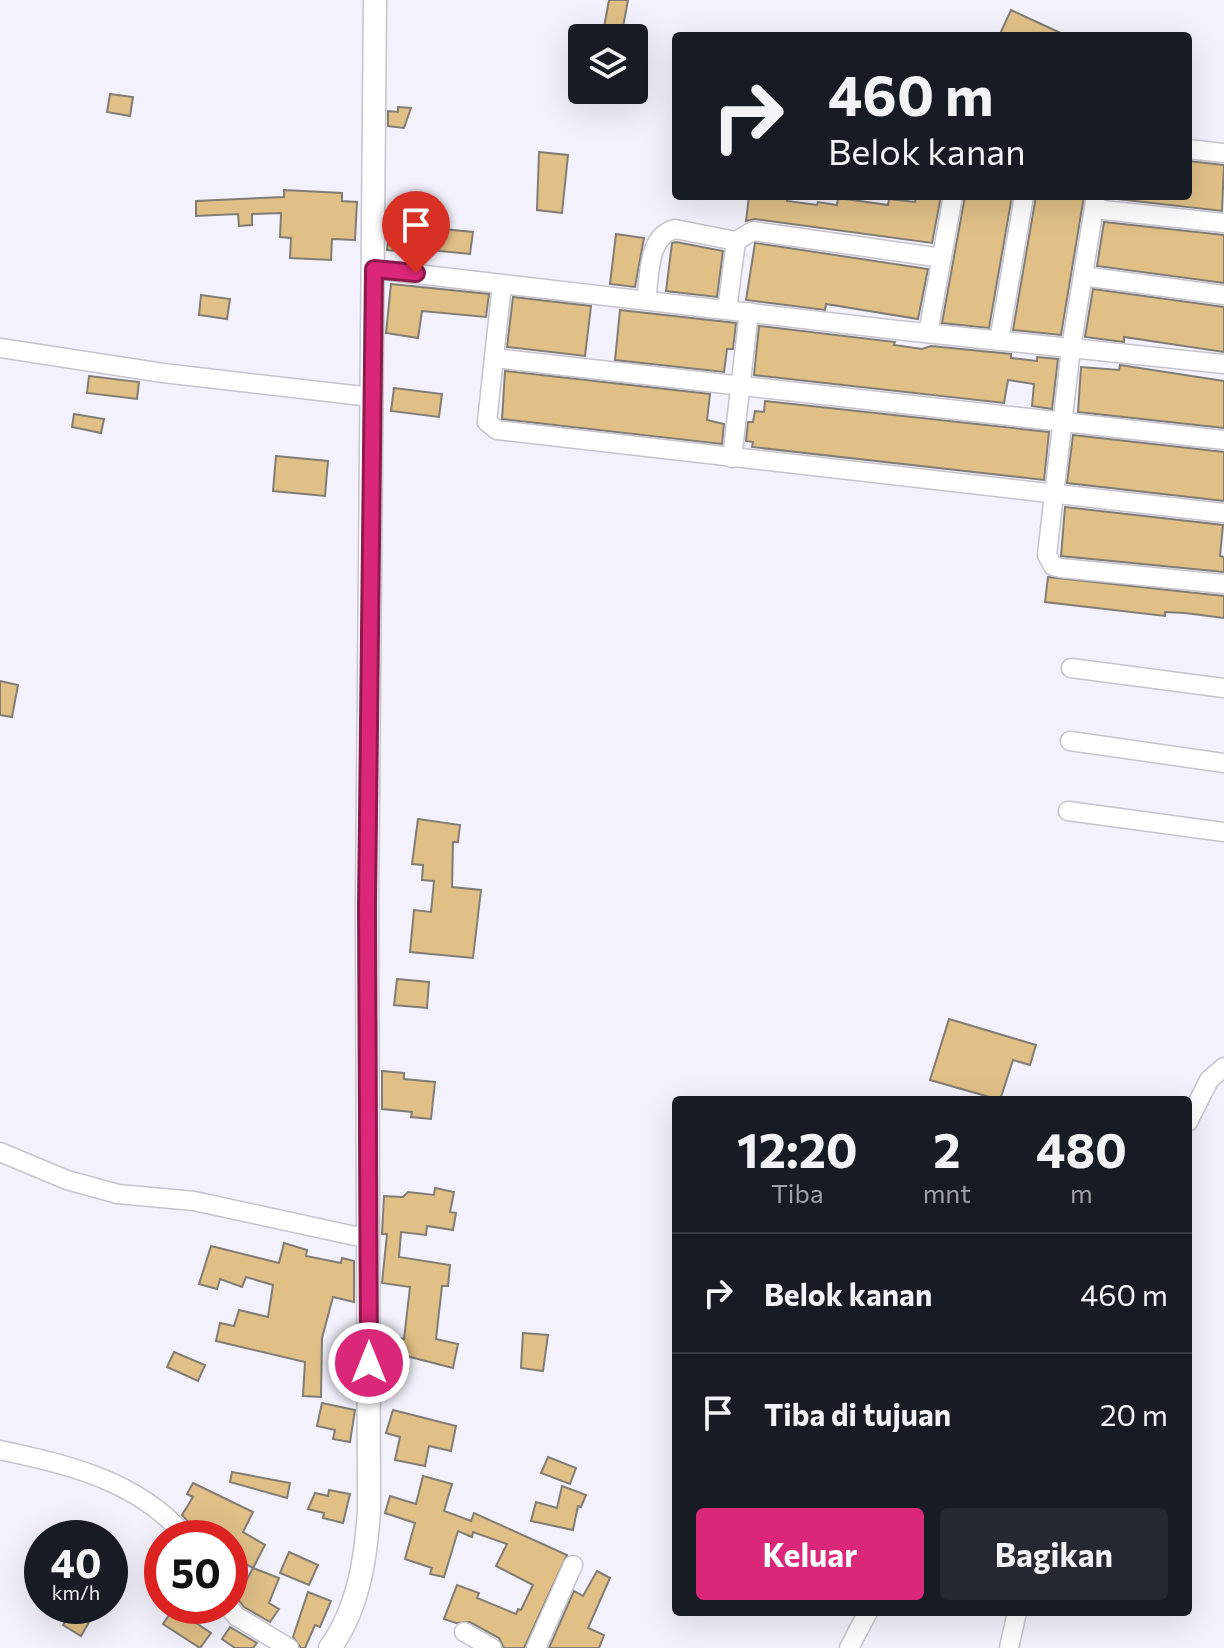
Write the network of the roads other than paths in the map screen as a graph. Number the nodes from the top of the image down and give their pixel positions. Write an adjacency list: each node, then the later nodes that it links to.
1 (375, 0): 10 (main road)
2 (1192, 149): 3 (street)
3 (1224, 153)
4 (952, 200): 9 (street)
5 (1023, 200): 18 (street)
6 (1095, 203): 7 (street); 11 (street)
7 (1224, 223)
8 (736, 241): 9 (street); 14 (street); 15 (street)
9 (942, 258): 17 (street)
10 (374, 269): 12 (street); 24 (main road)
11 (1083, 276): 13 (street); 20 (street)
12 (502, 284): 14 (street); 21 (street)
13 (1224, 295)
14 (646, 300): 15 (street)
15 (727, 310): 16 (street)
16 (749, 312): 17 (street); 23 (street)
17 (928, 333): 18 (street)
18 (999, 341): 20 (street)
19 (0, 348): 24 (street)
20 (1071, 348): 22 (street); 25 (street)
21 (494, 358): 23 (street); 27 (street)
22 (1224, 364)
23 (740, 386): 25 (street); 27 (street)
24 (371, 397): 40 (main road)
25 (1061, 422): 26 (street); 28 (street)
26 (1224, 440)
27 (732, 458): 28 (street)
28 (1052, 496): 29 (street); 30 (street)
29 (1224, 513)
30 (1224, 584)
31 (1071, 668): 32 (street)
32 (1224, 688)
33 (1070, 741): 34 (street)
34 (1224, 763)
35 (1068, 811): 36 (street)
36 (1224, 832)
37 (1224, 1067): 38 (street)
38 (1192, 1114)
39 (0, 1152): 40 (street)
40 (369, 1239): 49 (main road)
41 (0, 1450): 42 (street)
42 (167, 1520)
43 (573, 1565): 51 (street)
44 (866, 1616): 52 (street)
45 (1016, 1616): 53 (street)
46 (248, 1623): 48 (street)
47 (464, 1632): 50 (street)
48 (289, 1648)
49 (330, 1648)
50 (492, 1648)
51 (536, 1648)
52 (849, 1648)
53 (1009, 1648)

